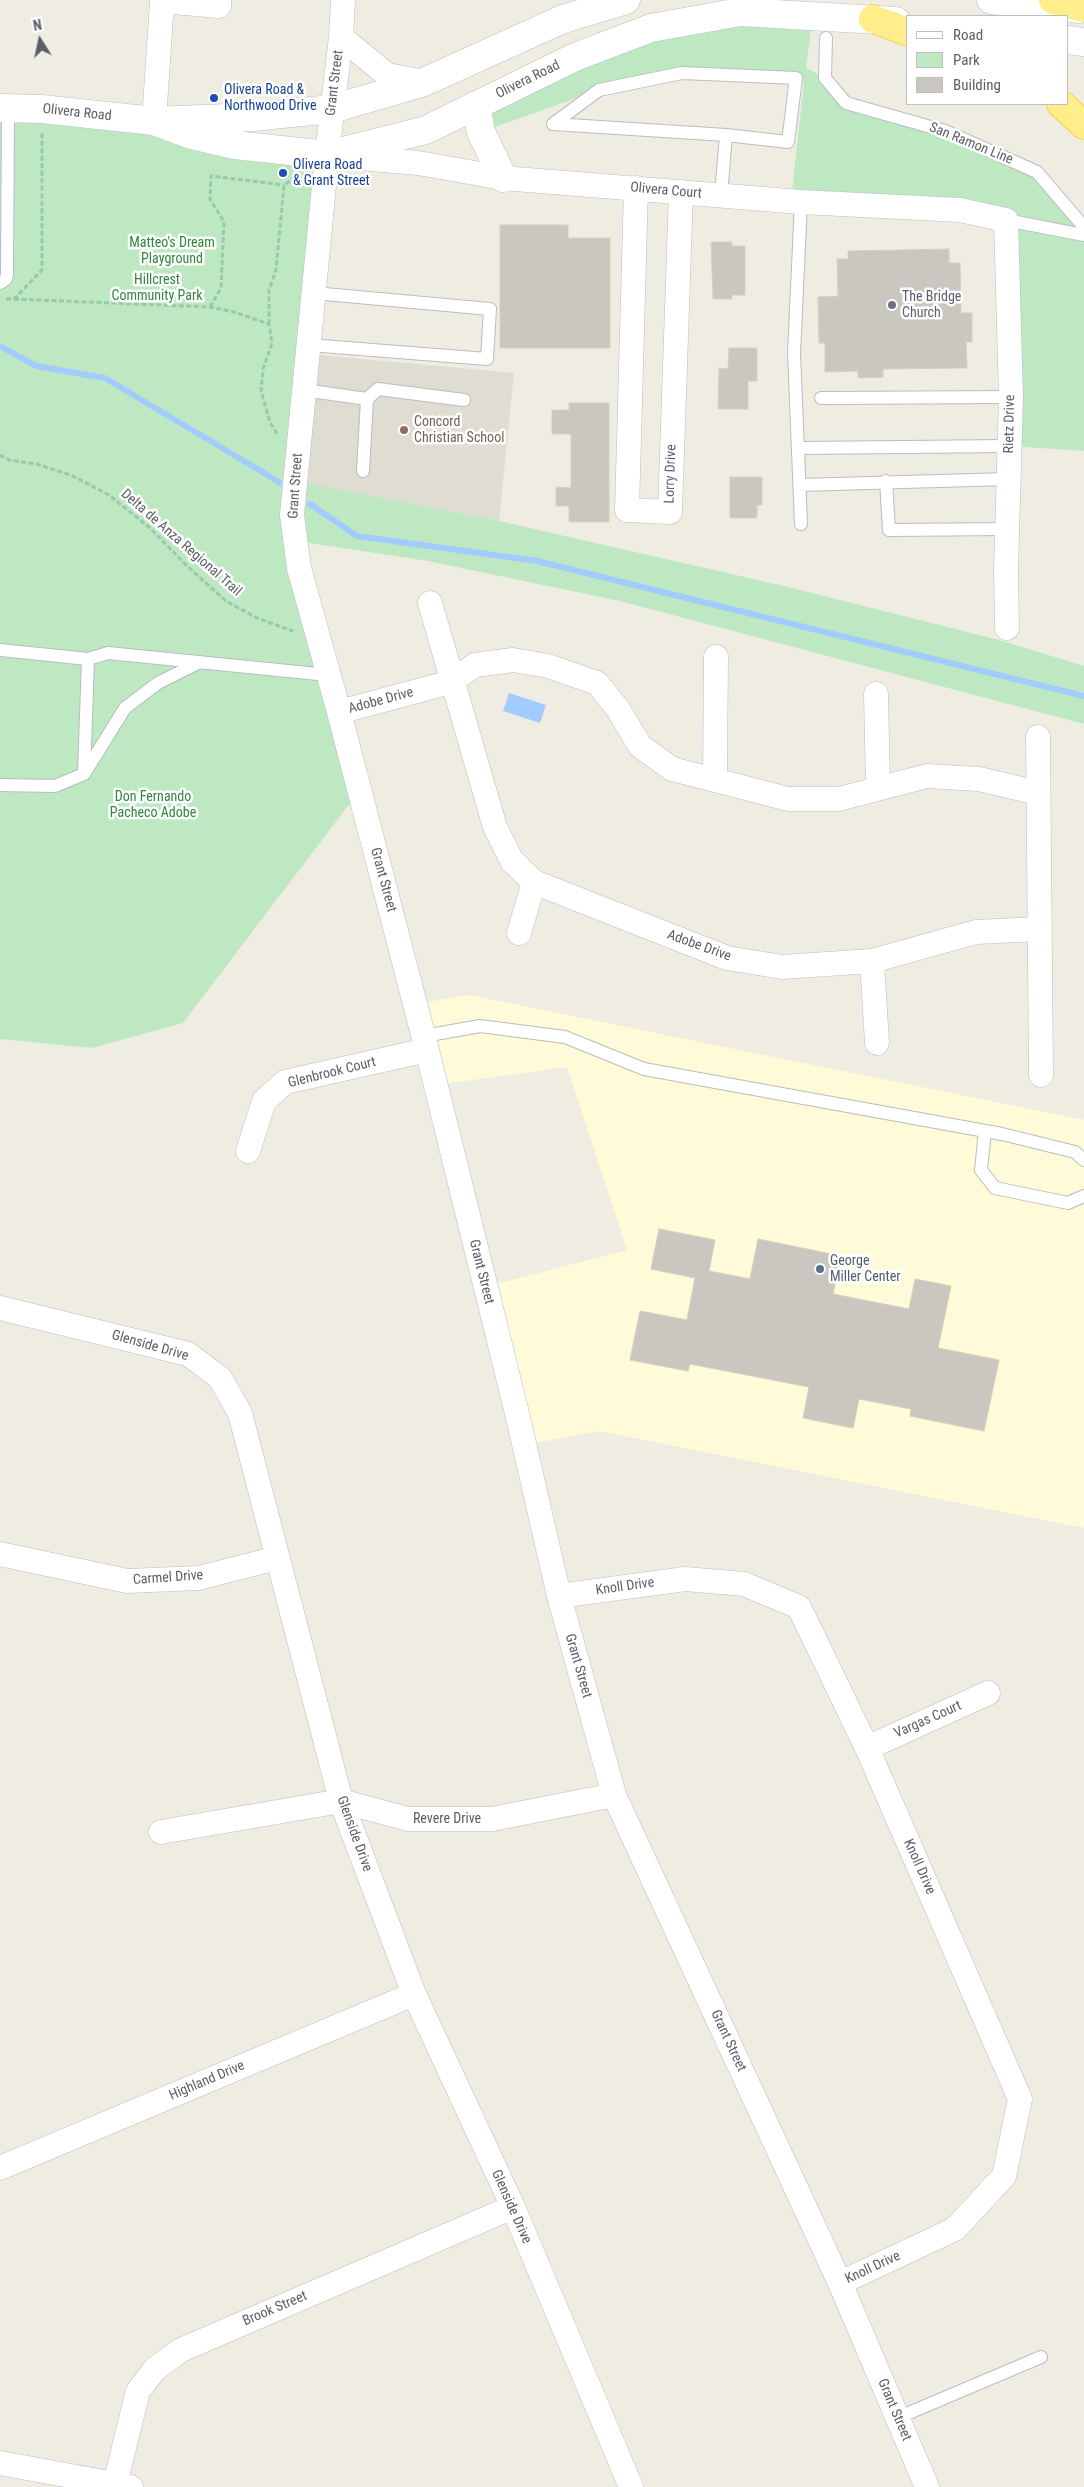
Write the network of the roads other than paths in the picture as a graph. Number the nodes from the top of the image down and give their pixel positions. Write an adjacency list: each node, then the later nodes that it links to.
1 (219, 0): 19 (street)
2 (342, 0): 10 (street, Grant Street)
3 (626, 0): 14 (street, Olivera Road)
4 (991, 0): 6 (street)
5 (1053, 0): 6 (highway)
6 (1084, 9)
7 (873, 19): 8 (street, Olivera Road); 9 (highway); 16 (street, Olivera Road)
8 (906, 22)
9 (906, 31)
10 (341, 37): 14 (street); 18 (street, Grant Street)
11 (826, 38): 29 (lane, San Ramon Line)
12 (1069, 40): 13 (street)
13 (1084, 42)
14 (424, 82): 18 (street, Olivera Road)
15 (1062, 105): 20 (highway)
16 (476, 106): 22 (street, Olivera Road); 23 (street)
17 (4, 108): 19 (street, Olivera Road); 31 (lane)
18 (332, 109): 19 (street, Olivera Road); 22 (street, Grant Street)
19 (154, 121): 22 (street, Olivera Road)
20 (1084, 125)
21 (726, 135): 21 (lane); 26 (lane)
22 (327, 155): 23 (street, Olivera Court); 32 (street, Grant Street)
23 (503, 178): 24 (street, Olivera Court)
24 (636, 188): 25 (street, Olivera Court); 25 (street, Lorry Drive)
25 (681, 192): 26 (street, Olivera Court)
26 (721, 195): 27 (street, Olivera Court)
27 (801, 202): 28 (street, Olivera Court); 40 (lane)
28 (1006, 220): 30 (lane); 35 (street, Rietz Drive)
29 (1084, 227)
30 (1084, 235)
31 (0, 283)
32 (314, 293): 33 (street, Grant Street); 33 (lane)
33 (309, 345): 34 (street, Grant Street)
34 (304, 390): 37 (lane); 53 (street, Grant Street)
35 (1011, 397): 36 (lane); 39 (street, Rietz Drive)
36 (821, 398)
37 (367, 400): 38 (lane); 41 (lane)
38 (464, 400)
39 (1010, 446): 40 (lane); 42 (street, Rietz Drive)
40 (798, 448): 44 (lane)
41 (363, 471)
42 (1009, 479): 43 (lane); 46 (street, Rietz Drive)
43 (886, 481): 44 (lane); 46 (lane)
44 (799, 485): 45 (lane)
45 (801, 524)
46 (1008, 529): 48 (street, Rietz Drive)
47 (430, 603): 54 (street, Adobe Drive)
48 (1007, 628)
49 (0, 650): 51 (lane)
50 (716, 657): 59 (street)
51 (88, 659): 52 (lane); 58 (lane)
52 (200, 662): 53 (lane); 58 (lane)
53 (328, 675): 56 (street, Grant Street)
54 (451, 682): 56 (street, Adobe Drive); 59 (street, Adobe Drive); 63 (street, Adobe Drive)
55 (876, 694): 61 (street)
56 (340, 712): 67 (street, Grant Street)
57 (1038, 737): 62 (street)
58 (84, 774): 60 (lane)
59 (715, 779): 61 (street, Adobe Drive)
60 (0, 786)
61 (878, 787): 62 (street, Adobe Drive)
62 (1038, 793): 64 (street)
63 (534, 882): 65 (street); 66 (street, Adobe Drive)
64 (1040, 929): 66 (street, Adobe Drive); 69 (street)
65 (519, 933)
66 (872, 961): 68 (street)
67 (426, 1043): 70 (lane); 71 (street, Glenbrook Court); 77 (street, Grant Street)
68 (877, 1043)
69 (1041, 1075)
70 (985, 1131): 72 (lane); 73 (lane)
71 (248, 1151)
72 (1084, 1160)
73 (1084, 1196)
74 (0, 1308): 76 (street, Glenside Drive)
75 (0, 1554): 76 (street, Carmel Drive)
76 (277, 1558): 81 (street, Glenside Drive)
77 (559, 1596): 79 (street, Knoll Drive); 80 (street, Grant Street)
78 (988, 1693): 79 (street, Vargas Court)
79 (867, 1748): 86 (street, Knoll Drive)
80 (614, 1795): 81 (street, Revere Drive); 86 (street, Grant Street)
81 (341, 1801): 82 (street, Revere Drive); 83 (street, Glenside Drive)
82 (161, 1832)
83 (414, 1994): 84 (street, Highland Drive); 85 (street, Glenside Drive)
84 (0, 2168)
85 (512, 2207): 90 (street, Brook Street); 91 (street, Glenside Drive)
86 (840, 2283): 88 (street, Grant Street)
87 (1041, 2356): 88 (lane)
88 (897, 2418): 92 (street, Grant Street)
89 (0, 2463): 90 (street)
90 (123, 2485)
91 (631, 2487)
92 (927, 2487)

